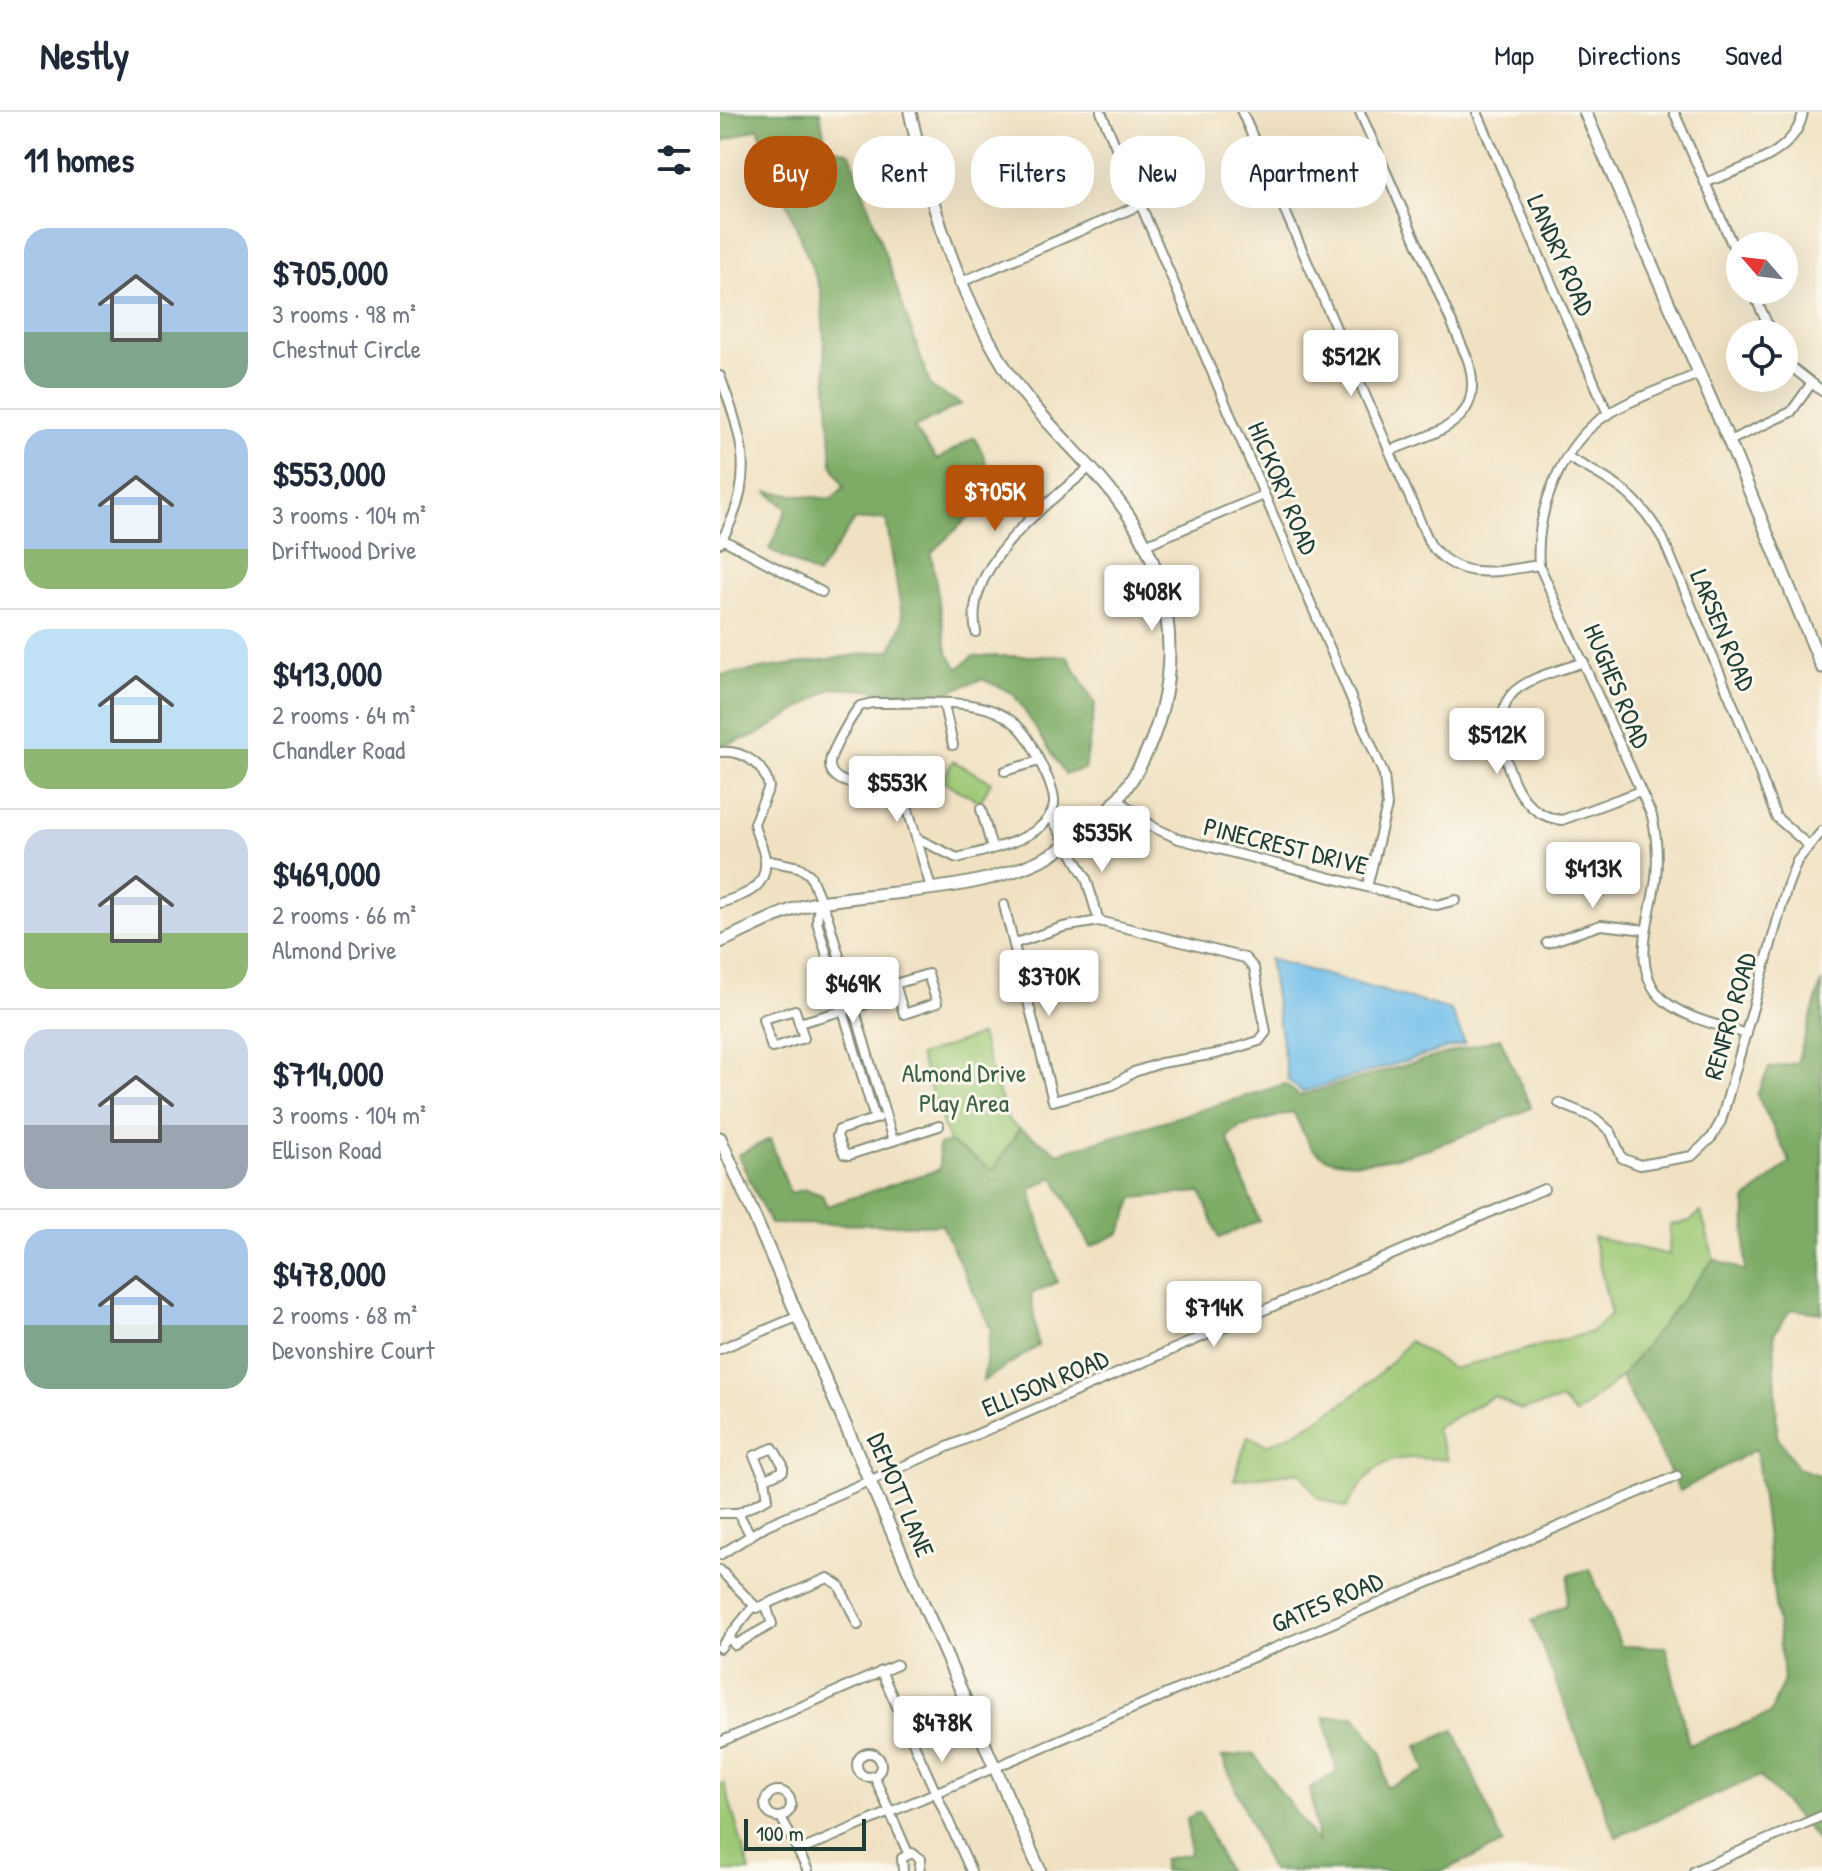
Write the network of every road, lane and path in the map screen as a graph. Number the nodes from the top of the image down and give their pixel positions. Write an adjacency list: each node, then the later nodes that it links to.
1 (910, 112): 14 (street)
2 (1101, 112): 9 (street, HICKORY ROAD)
3 (1242, 112): 22 (street)
4 (1360, 112): 22 (street)
5 (1477, 112): 20 (street, LANDRY ROAD)
6 (1585, 112): 16 (street)
7 (1674, 112): 10 (street)
8 (1803, 112): 10 (street)
9 (1111, 136)
10 (1705, 183): 13 (street)
11 (1133, 208): 14 (street)
12 (1141, 208): 25 (street, HICKORY ROAD)
13 (1727, 232)
14 (959, 283): 24 (street)
15 (1798, 371): 18 (street)
16 (1698, 374): 20 (street, HUGHES ROAD); 21 (street)
17 (720, 376): 26 (street)
18 (1811, 384): 19 (street); 21 (street)
19 (1822, 391)
20 (1608, 414): 23 (street, HUGHES ROAD)
21 (1729, 441): 32 (street)
22 (1392, 450): 28 (street)
23 (1569, 458): 28 (street, HUGHES ROAD); 45 (street, LARSEN ROAD)
24 (1088, 469): 27 (street); 30 (street)
25 (1264, 495): 27 (street); 48 (street, HICKORY ROAD)
26 (721, 541): 29 (street)
27 (1145, 545): 39 (street)
28 (1539, 565): 31 (street, HUGHES ROAD)
29 (822, 592)
30 (976, 632)
31 (1584, 662): 38 (street, HUGHES ROAD); 38 (street)
32 (1822, 667)
33 (944, 705): 34 (street); 36 (street); 43 (street)
34 (953, 745)
35 (720, 752): 47 (street)
36 (1039, 761): 37 (street); 41 (street)
37 (1005, 771)
38 (1640, 791): 55 (street, HUGHES ROAD)
39 (1117, 799): 44 (street); 48 (street, PINECREST DRIVE)
40 (981, 809): 46 (street)
41 (1050, 815): 44 (street); 46 (street)
42 (1822, 831): 45 (street, RENFRO ROAD)
43 (918, 839): 46 (street); 49 (street)
44 (1067, 845): 49 (street); 54 (street)
45 (1808, 845): 63 (street, RENFRO ROAD)
46 (992, 848)
47 (765, 860): 51 (street); 52 (street)
48 (1367, 887): 50 (street, PINECREST DRIVE)
49 (931, 888): 52 (street)
50 (1456, 900)
51 (720, 903)
52 (819, 903): 56 (street); 60 (street); 61 (street)
53 (1004, 905): 57 (street)
54 (1099, 921): 57 (street); 57 (street)
55 (1646, 930): 58 (street); 63 (street, HUGHES ROAD)
56 (720, 942)
57 (1016, 943)
58 (1547, 943)
59 (898, 995): 59 (street); 60 (street)
60 (854, 1008): 61 (street); 65 (street)
61 (844, 1010): 62 (street); 66 (street)
62 (799, 1023): 62 (street)
63 (1747, 1034): 64 (street, RENFRO ROAD)
64 (1559, 1103)
65 (886, 1116): 66 (street); 68 (street)
66 (875, 1119): 68 (street)
67 (939, 1126): 68 (street)
68 (893, 1141)
69 (721, 1142): 71 (street, DEMOTT LANE)
70 (1544, 1189): 75 (street, ELLISON ROAD)
71 (799, 1316): 72 (street); 75 (street, DEMOTT LANE)
72 (720, 1349)
73 (1677, 1476): 89 (street, GATES ROAD)
74 (765, 1479): 77 (street)
75 (871, 1480): 78 (street, ELLISON ROAD); 89 (street, DEMOTT LANE)
76 (720, 1513): 77 (street)
77 (738, 1513): 78 (street)
78 (750, 1534): 79 (street, ELLISON ROAD)
79 (720, 1555)
80 (720, 1570): 82 (street)
81 (766, 1605): 82 (street); 83 (street); 84 (street)
82 (753, 1607): 84 (street)
83 (858, 1625)
84 (729, 1637): 85 (street)
85 (720, 1648)
86 (897, 1665): 87 (street)
87 (881, 1671): 88 (street); 91 (street)
88 (720, 1742)
89 (995, 1769): 91 (street, GATES ROAD); 101 (street, DEMOTT LANE)
90 (874, 1776): 92 (street)
91 (937, 1793): 92 (street, GATES ROAD); 100 (street)
92 (890, 1813): 95 (street, GATES ROAD); 96 (street)
93 (1822, 1816): 102 (street)
94 (781, 1817): 95 (street)
95 (799, 1851): 97 (street)
96 (908, 1853): 98 (street); 99 (street)
97 (808, 1871)
98 (903, 1871)
99 (919, 1871)
100 (971, 1871)
101 (1040, 1871)
102 (1694, 1871)

